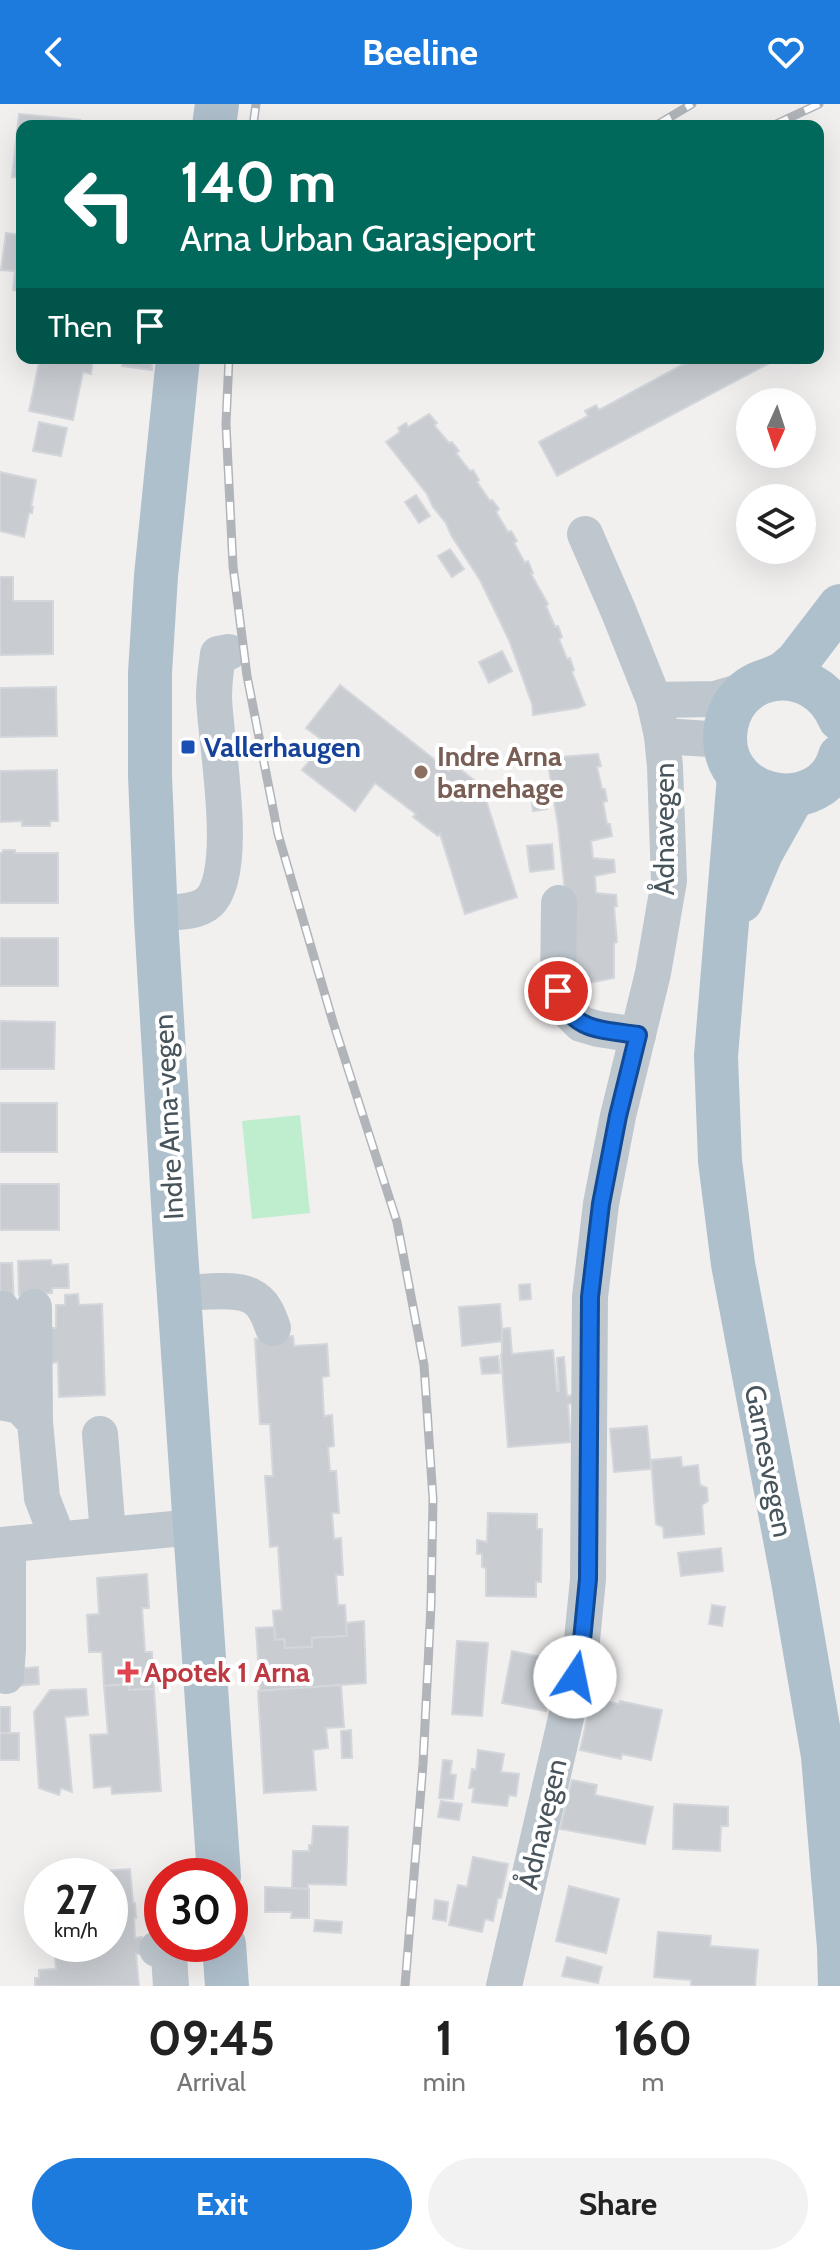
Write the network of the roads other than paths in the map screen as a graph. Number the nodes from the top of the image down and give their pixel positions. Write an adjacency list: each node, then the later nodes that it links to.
1 (177, 364): 12 (main road, Indre Arna-vegen)
2 (585, 534): 6 (street, Ådnavegen)
3 (840, 606): 5 (main road)
4 (229, 652): 12 (street)
5 (757, 685): 6 (street); 7 (main road); 9 (main road, Garnesvegen)
6 (654, 700): 8 (street, Ådnavegen)
7 (838, 702)
8 (662, 736): 9 (street); 14 (street, Ådnavegen)
9 (732, 758): 10 (main road); 13 (main road, Garnesvegen)
10 (825, 777): 13 (main road, Garnesvegen)
11 (559, 903): 14 (street)
12 (156, 913): 15 (main road, Indre Arna-vegen)
13 (726, 936): 31 (main road, Garnesvegen)
14 (638, 1035): 30 (street, Ådnavegen)
15 (179, 1293): 17 (street); 20 (main road, Indre Arna-vegen)
16 (18, 1308): 18 (street)
17 (273, 1328)
18 (14, 1409): 22 (street)
19 (100, 1434): 21 (street)
20 (195, 1527): 21 (street); 25 (main road, Indre Arna-vegen)
21 (108, 1534): 22 (street)
22 (58, 1539): 23 (street)
23 (4, 1545): 24 (street)
24 (6, 1676)
25 (218, 1858)
26 (169, 1962): 28 (street)
27 (225, 1962): 29 (main road)
28 (171, 1986)
29 (227, 1986)
30 (504, 1986)
31 (840, 1986)

